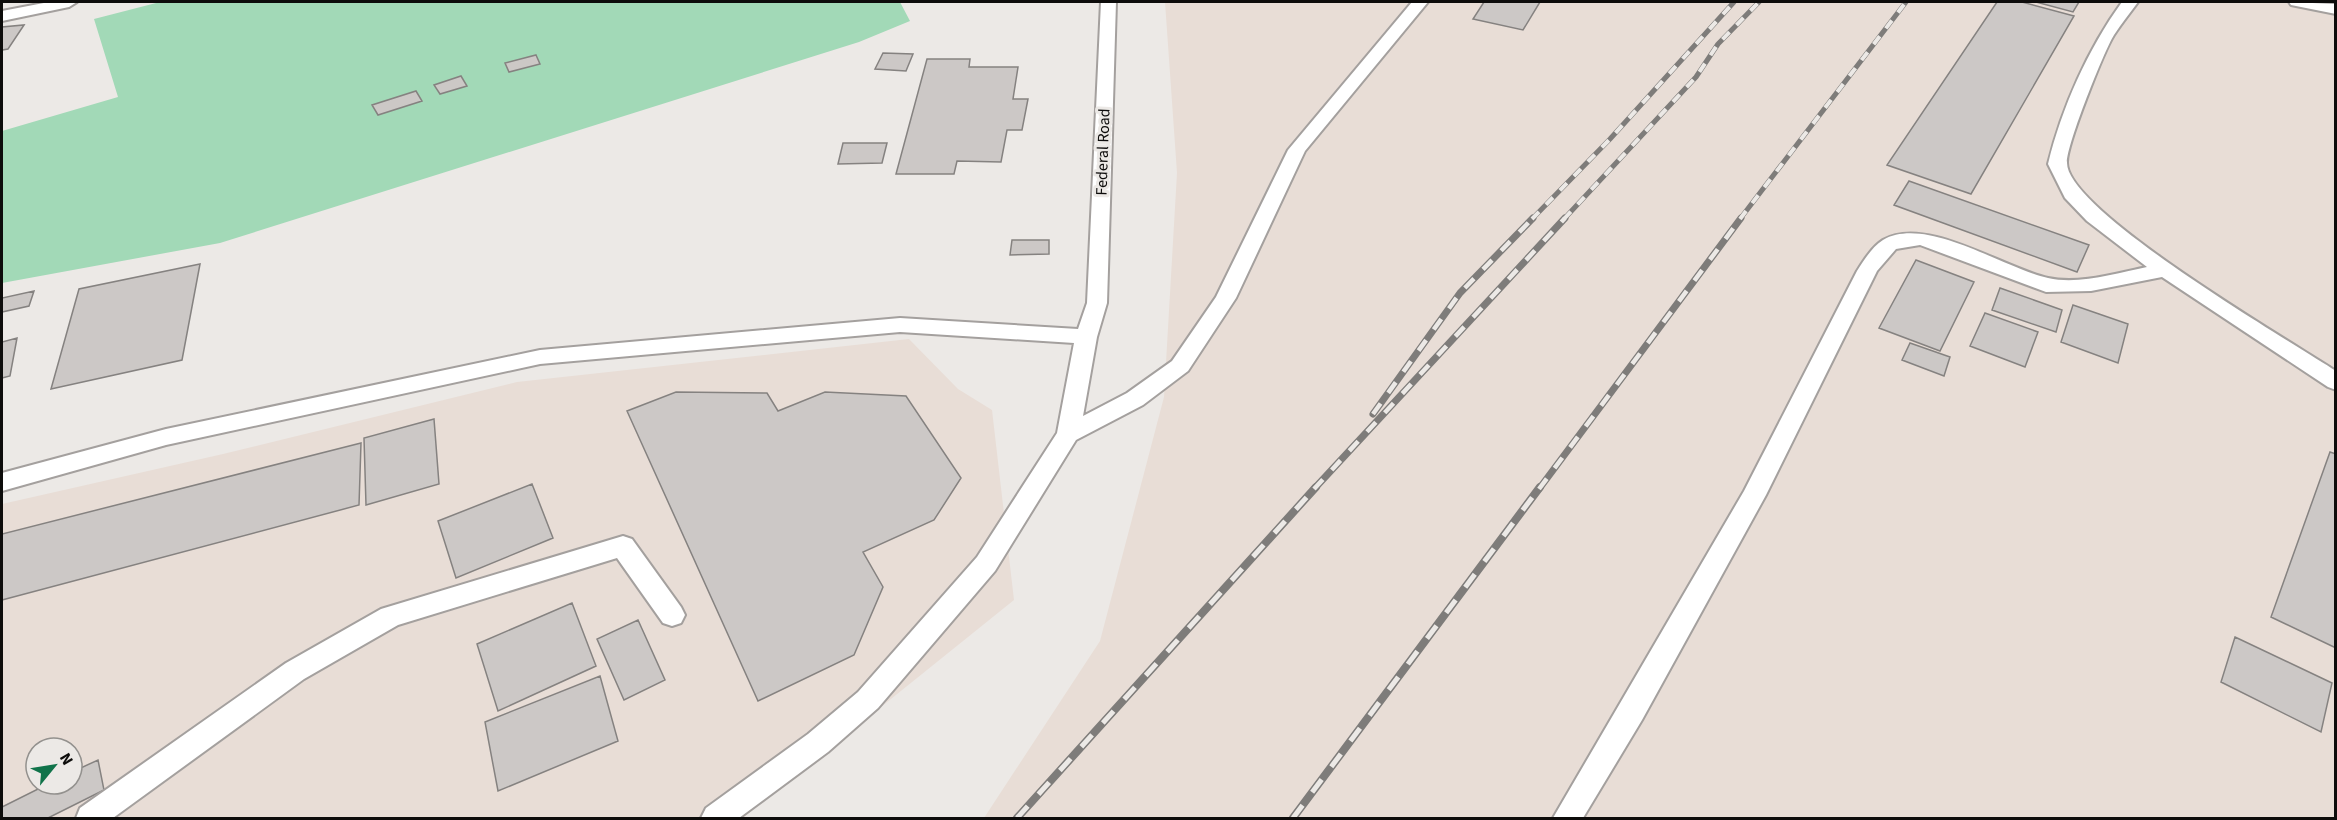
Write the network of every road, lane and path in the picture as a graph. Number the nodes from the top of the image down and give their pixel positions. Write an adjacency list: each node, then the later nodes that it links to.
1 (69, 2): 7 (lane)
2 (1108, 2): 9 (lane, Federal Road)
3 (1420, 2): 11 (lane)
4 (2130, 2): 8 (lane)
5 (2297, 2): 6 (lane)
6 (2336, 9)
7 (2, 16)
8 (2165, 270): 10 (lane); 16 (lane)
9 (1086, 338): 11 (lane, Federal Road); 12 (lane)
10 (2336, 382)
11 (1068, 434): 15 (lane)
12 (2, 482)
13 (672, 615): 14 (lane)
14 (90, 819)
15 (717, 819)
16 (1567, 819)

